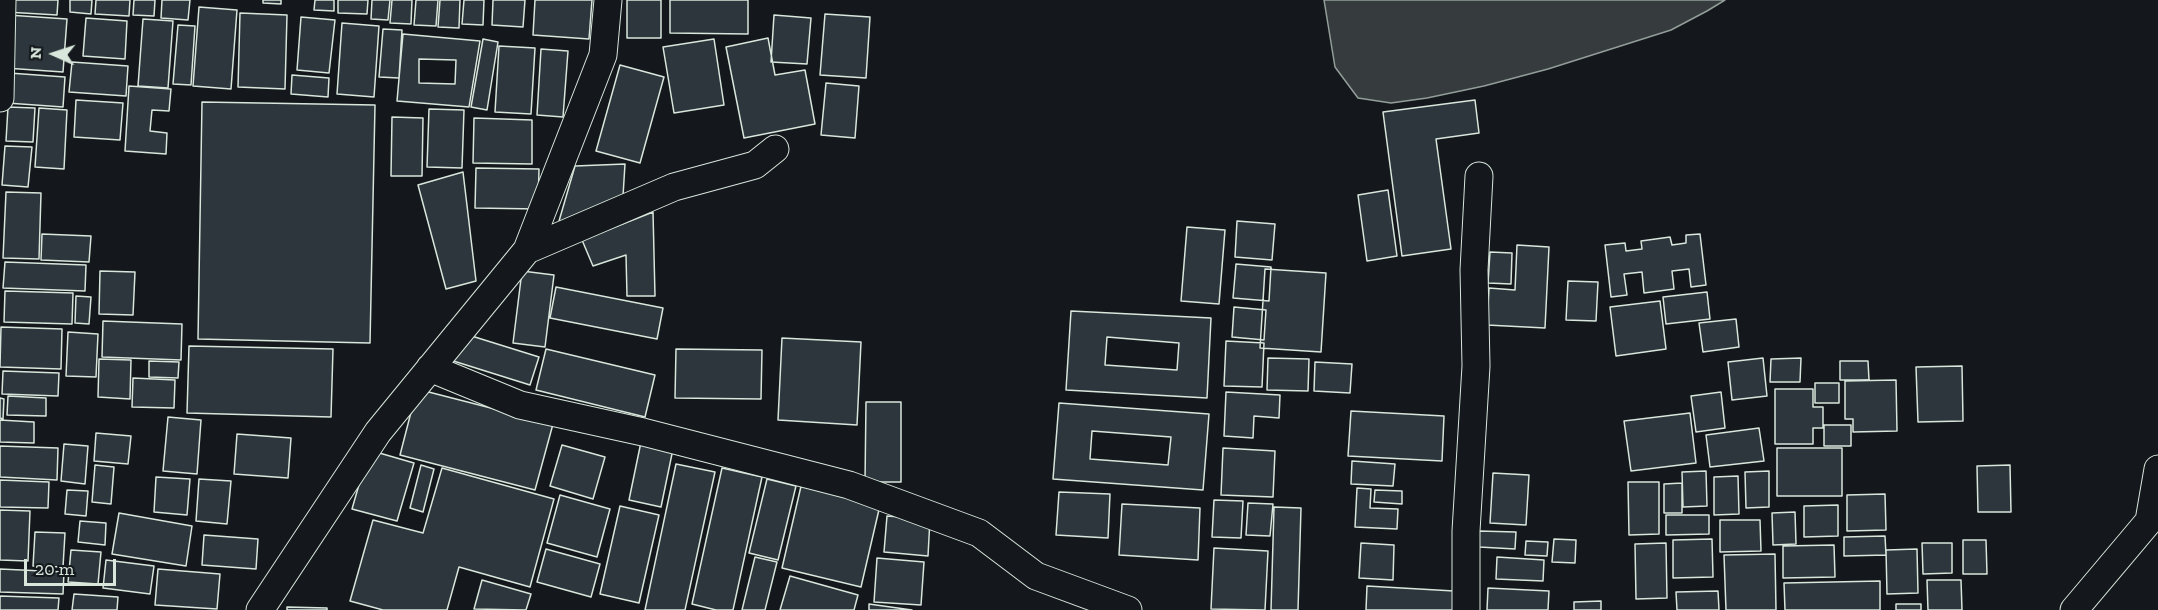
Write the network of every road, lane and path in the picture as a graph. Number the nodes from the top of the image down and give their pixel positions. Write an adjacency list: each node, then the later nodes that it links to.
1 (2, 0): 3 (street)
2 (608, 0): 6 (street)
3 (0, 98)
4 (775, 149): 6 (street)
5 (1479, 176): 11 (street)
6 (527, 250): 7 (street)
7 (430, 368): 9 (street); 10 (street)
8 (2158, 469): 12 (street)
9 (260, 610)
10 (1128, 610)
11 (1466, 610)
12 (2074, 610)

